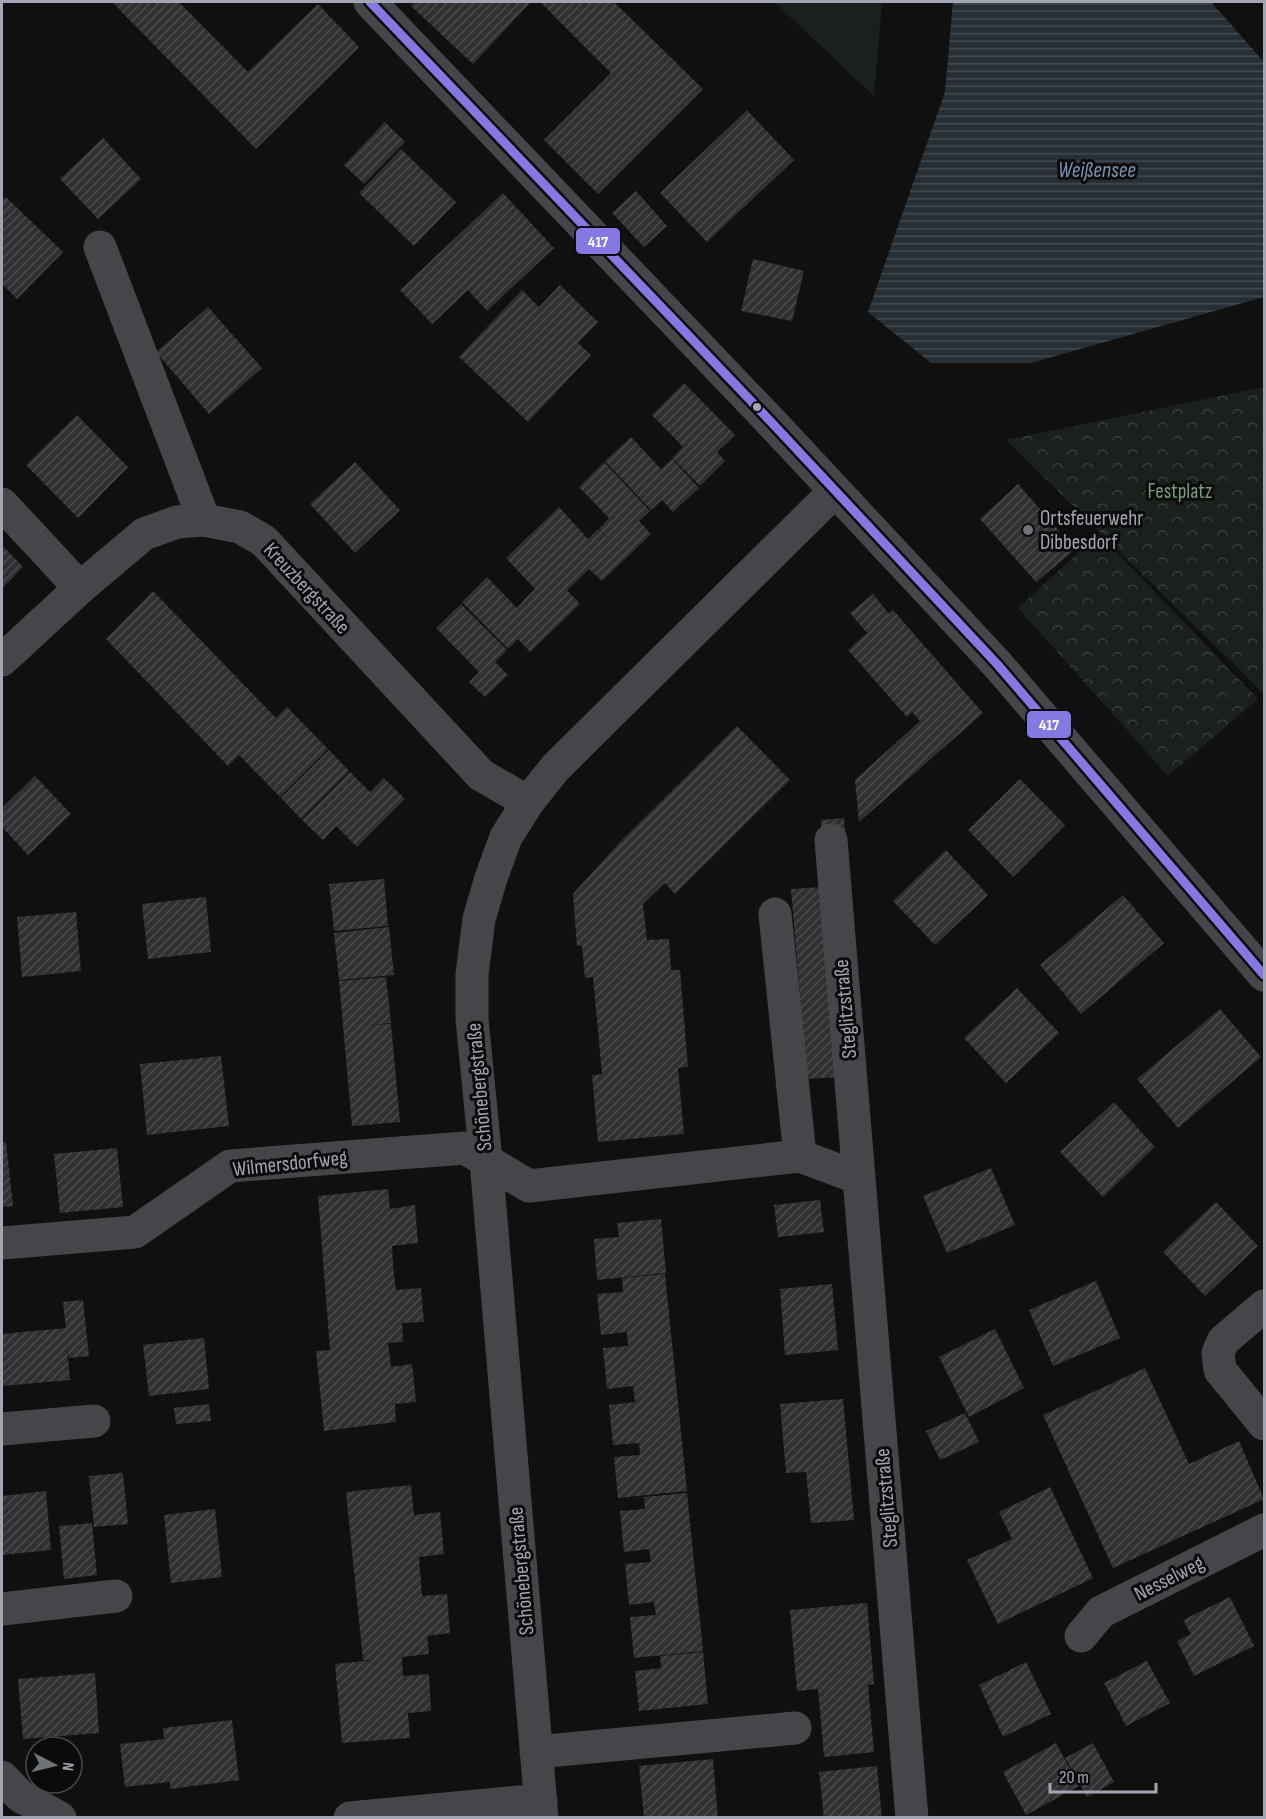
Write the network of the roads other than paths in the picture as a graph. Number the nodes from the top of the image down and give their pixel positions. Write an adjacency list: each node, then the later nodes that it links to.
1 (370, 2): 3 (street)
2 (100, 247): 5 (street)
3 (835, 491): 8 (street, Schönebergstraße); 11 (street)
4 (2, 504): 6 (street)
5 (204, 520): 6 (street, Kreuzbergstraße); 8 (street, Kreuzbergstraße)
6 (80, 588): 7 (street, Kreuzbergstraße)
7 (2, 660)
8 (528, 802): 13 (street, Schönebergstraße)
9 (831, 840): 14 (street, Steglitzstraße)
10 (775, 914): 12 (street)
11 (1264, 975)
12 (800, 1156): 13 (street); 14 (street)
13 (486, 1161): 15 (street, Wilmersdorfweg); 25 (street, Schönebergstraße)
14 (859, 1178): 30 (street, Steglitzstraße)
15 (2, 1244)
16 (1264, 1306): 18 (street)
17 (94, 1421): 19 (street)
18 (1264, 1424)
19 (2, 1429)
20 (1264, 1530): 23 (street, Nesselweg)
21 (116, 1596): 22 (street)
22 (2, 1609)
23 (1081, 1636)
24 (795, 1728): 25 (street)
25 (536, 1752): 27 (street, Schönebergstraße)
26 (9, 1797): 28 (street)
27 (542, 1809): 29 (street)
28 (60, 1818)
29 (350, 1818)
30 (912, 1818)

